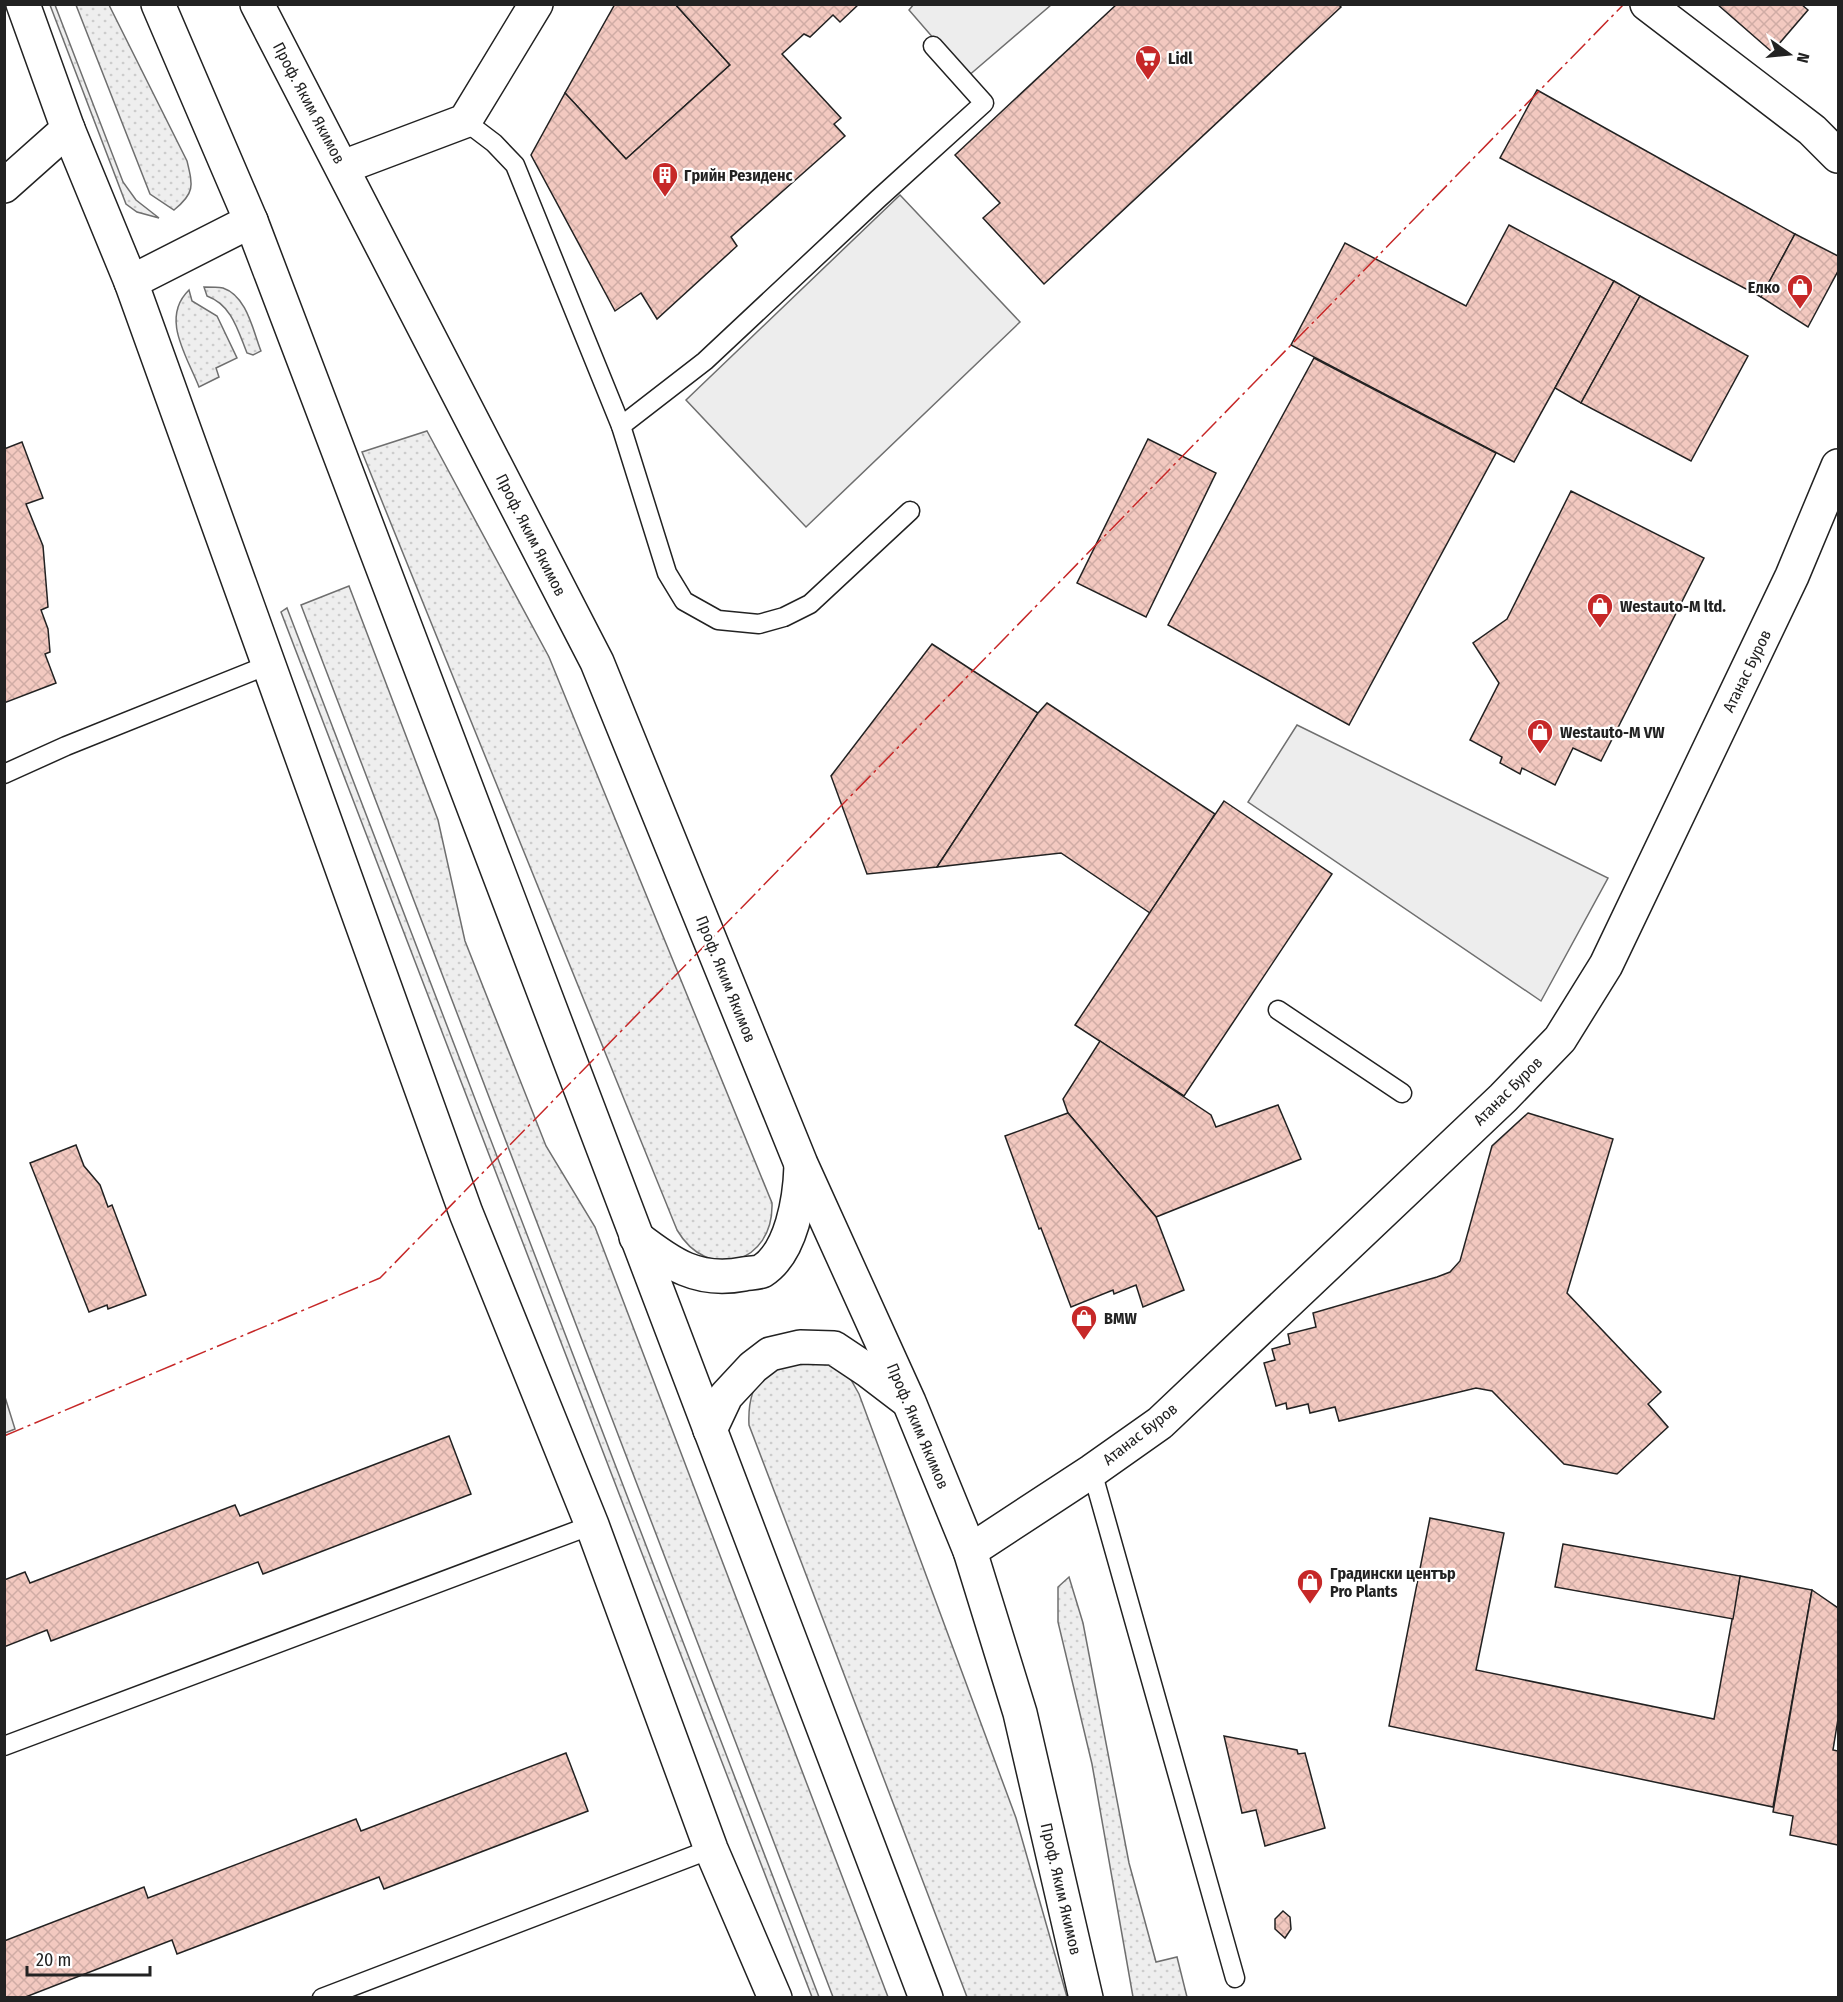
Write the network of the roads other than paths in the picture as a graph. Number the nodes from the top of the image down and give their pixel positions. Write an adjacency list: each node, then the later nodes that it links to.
1 (23, 4): 8 (main road)
2 (158, 4): 12 (main road)
3 (257, 4): 10 (main road, Проф. Яким Якимов)
4 (536, 4): 7 (main road)
5 (1647, 4): 9 (main road)
6 (933, 46): 14 (lane)
7 (465, 121): 10 (main road); 14 (lane)
8 (68, 129): 11 (main road); 13 (main road)
9 (1839, 156)
10 (343, 167): 21 (main road, Проф. Яким Якимов)
11 (4, 186)
12 (251, 221): 13 (main road); 22 (main road)
13 (131, 282): 17 (main road)
14 (621, 426): 16 (lane)
15 (1839, 466): 25 (main road, Атанас Буров)
16 (910, 510)
17 (268, 665): 18 (lane); 26 (main road)
18 (4, 774)
19 (1278, 1010): 20 (lane)
20 (1402, 1093)
21 (801, 1164): 22 (main road); 23 (main road, Проф. Яким Якимов)
22 (636, 1236): 24 (main road)
23 (909, 1402): 24 (main road); 27 (main road, Проф. Яким Якимов)
24 (710, 1430): 33 (main road)
25 (1092, 1471): 27 (main road, Атанас Буров); 30 (lane)
26 (592, 1525): 28 (lane); 29 (main road)
27 (970, 1551): 34 (main road, Проф. Яким Якимов)
28 (4, 1746)
29 (711, 1849): 31 (lane); 32 (main road)
30 (1235, 1978)
31 (322, 1998)
32 (776, 1998)
33 (927, 1998)
34 (1086, 1998)

